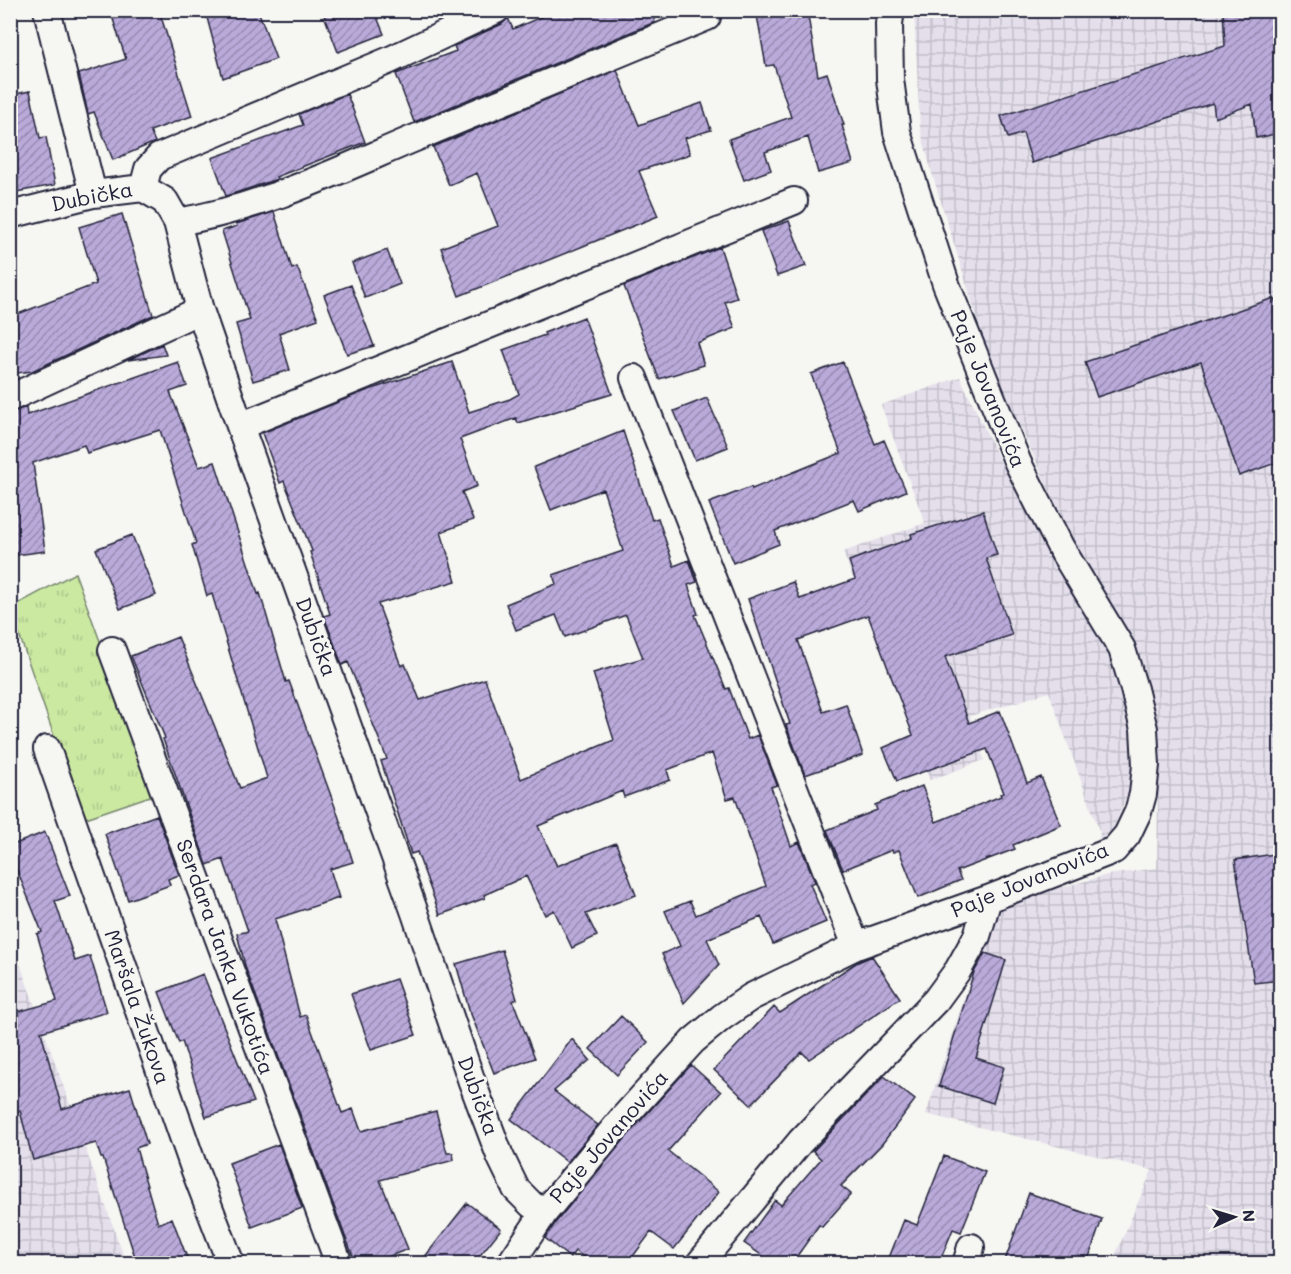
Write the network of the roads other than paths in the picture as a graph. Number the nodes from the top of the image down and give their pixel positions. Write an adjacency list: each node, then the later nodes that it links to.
1 (47, 10): 6 (street)
2 (496, 10): 5 (street)
3 (891, 10): 16 (street, Paje Jovanovića)
4 (707, 17): 9 (street)
5 (143, 188): 6 (street, Dubička); 9 (street, Dubička)
6 (93, 194): 8 (street, Dubička)
7 (794, 201): 13 (street)
8 (10, 215)
9 (177, 222): 10 (street, Dubička)
10 (200, 310): 12 (street); 13 (street, Dubička)
11 (634, 378): 17 (street)
12 (10, 398)
13 (240, 426): 18 (street, Dubička)
14 (112, 650): 20 (street, Serdara Janka Vukotića)
15 (47, 749): 19 (street, Maršala Žukova)
16 (988, 899): 17 (street, Paje Jovanovića); 22 (street)
17 (856, 945): 18 (street, Paje Jovanovića)
18 (544, 1213): 21 (street, Paje Jovanovića)
19 (231, 1263)
20 (339, 1263)
21 (510, 1263)
22 (699, 1263)

